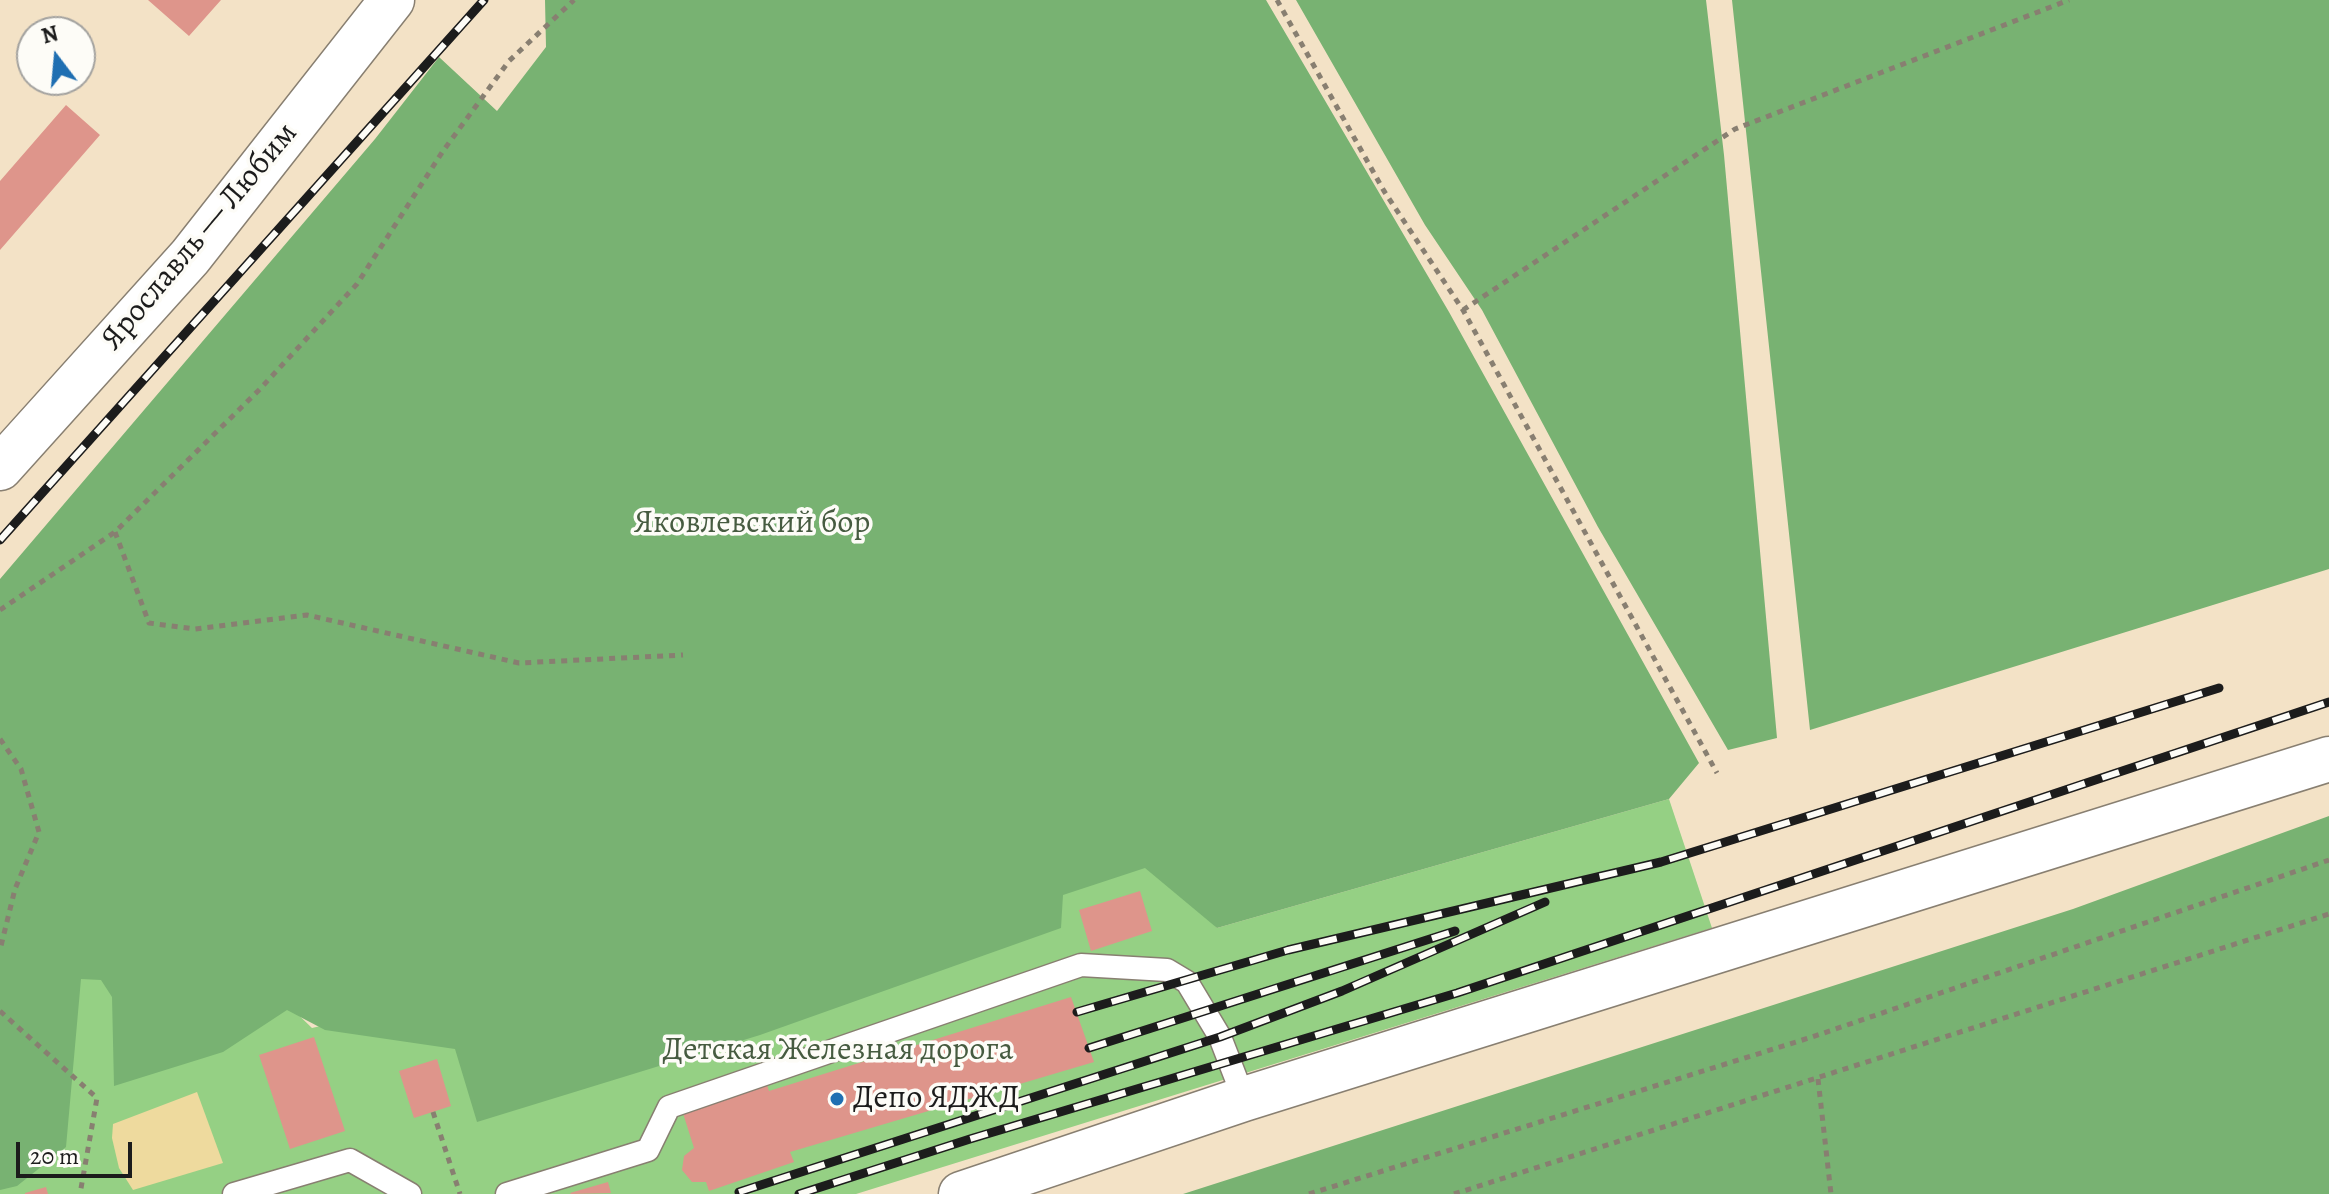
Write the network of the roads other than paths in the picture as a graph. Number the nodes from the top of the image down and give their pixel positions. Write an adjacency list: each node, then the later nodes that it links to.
1 (392, 0): 2 (street, Ярославль — Любим)
2 (0, 468)
3 (2329, 759): 4 (street)
4 (1244, 1099): 7 (lane); 8 (street)
5 (234, 1194): 6 (lane)
6 (410, 1194)
7 (507, 1194)
8 (961, 1194)

